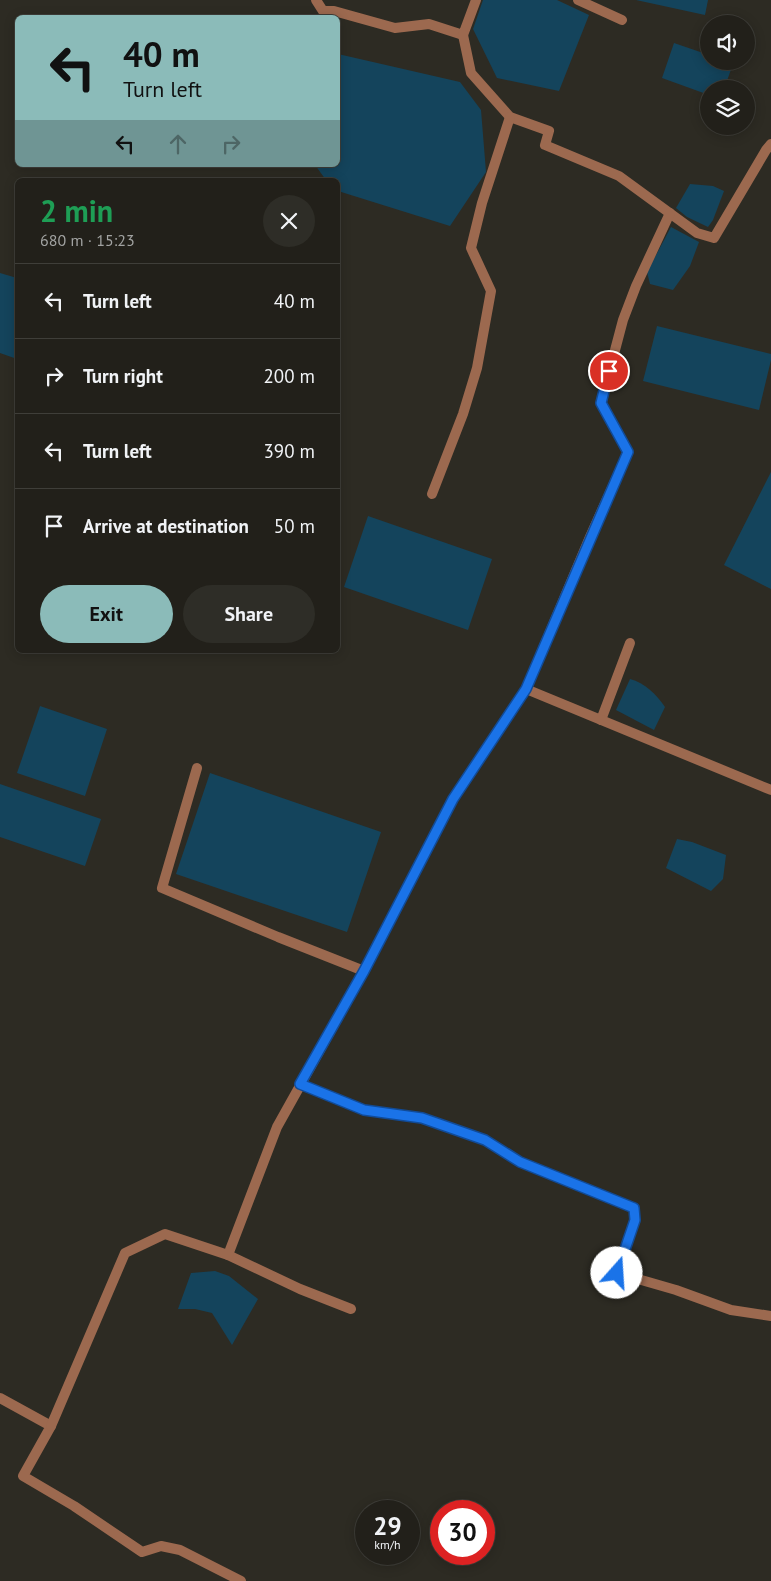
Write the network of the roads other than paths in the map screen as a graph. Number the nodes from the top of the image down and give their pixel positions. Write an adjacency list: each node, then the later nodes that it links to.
1 (316, 0): 5 (street)
2 (476, 0): 5 (street)
3 (578, 0): 4 (street)
4 (622, 20)
5 (463, 35): 6 (street)
6 (510, 117): 8 (street); 9 (street)
7 (771, 144): 8 (street)
8 (670, 213): 11 (street)
9 (432, 494)
10 (630, 643): 12 (street)
11 (526, 689): 12 (street); 15 (street)
12 (601, 720): 14 (street)
13 (197, 768): 15 (street)
14 (771, 790)
15 (364, 971): 16 (street)
16 (300, 1084): 17 (street); 19 (street)
17 (228, 1254): 18 (street); 21 (street)
18 (351, 1309)
19 (771, 1316)
20 (0, 1398): 21 (street)
21 (51, 1426): 22 (street)
22 (241, 1581)

